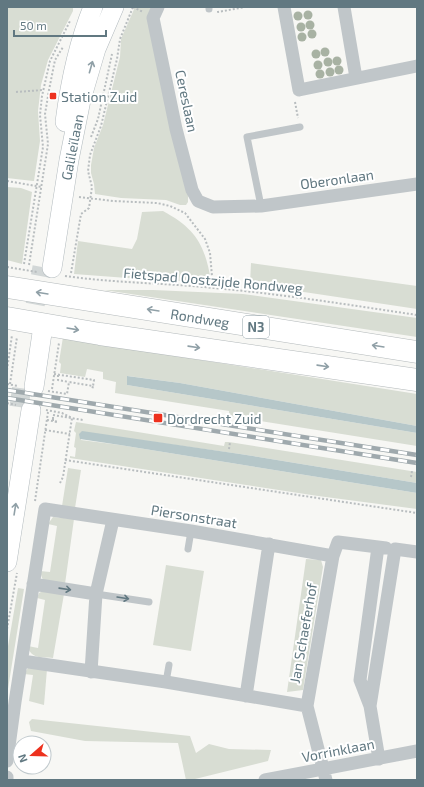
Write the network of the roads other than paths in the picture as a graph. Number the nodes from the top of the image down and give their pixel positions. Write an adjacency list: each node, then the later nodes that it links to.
1 (93, 7): 2 (street, Galileïlaan, one-way to 2)
2 (114, 7)
3 (158, 7): 10 (street, Cereslaan)
4 (284, 7): 7 (street)
5 (344, 7): 7 (street)
6 (417, 66): 7 (street)
7 (356, 78)
8 (300, 127): 11 (lane)
9 (417, 184): 11 (street, Oberonlaan)
10 (198, 201): 11 (street, Oberonlaan)
11 (260, 206)
12 (7, 287): 14 (highway, Rondweg / N3, one-way to 12)
13 (22, 330): 15 (highway, N3, one-way to 15); 16 (street)
14 (417, 352)
15 (417, 380)
16 (34, 387)
17 (7, 486): 26 (street, one-way to 17)
18 (114, 520): 19 (street, Piersonstraat); 27 (street, Piersonstraat); 28 (street)
19 (191, 531): 20 (street, Piersonstraat); 22 (lane)
20 (269, 544): 25 (street, Piersonstraat); 34 (street)
21 (378, 547): 23 (street, Jan Schaeferhof); 25 (street, Jan Schaeferhof); 36 (street)
22 (188, 549)
23 (395, 549): 24 (street, Jan Schaeferhof); 36 (street)
24 (417, 552)
25 (333, 556): 35 (street, Jan Schaeferhof)
26 (7, 562)
27 (33, 584): 28 (street, one-way to 28); 30 (street, Piersonstraat)
28 (96, 594): 29 (lane, one-way to 29); 32 (street)
29 (149, 602)
30 (22, 661): 32 (street); 39 (street, Piersonstraat)
31 (169, 665): 33 (lane)
32 (91, 672): 33 (street)
33 (166, 682): 34 (street)
34 (246, 696): 35 (street)
35 (307, 706): 40 (street, Jan Schaeferhof)
36 (370, 706): 38 (street)
37 (417, 751): 38 (street, Vorrinklaan)
38 (379, 758): 40 (street, Vorrinklaan)
39 (7, 761)
40 (325, 774): 41 (street, Vorrinklaan)
41 (265, 780)

